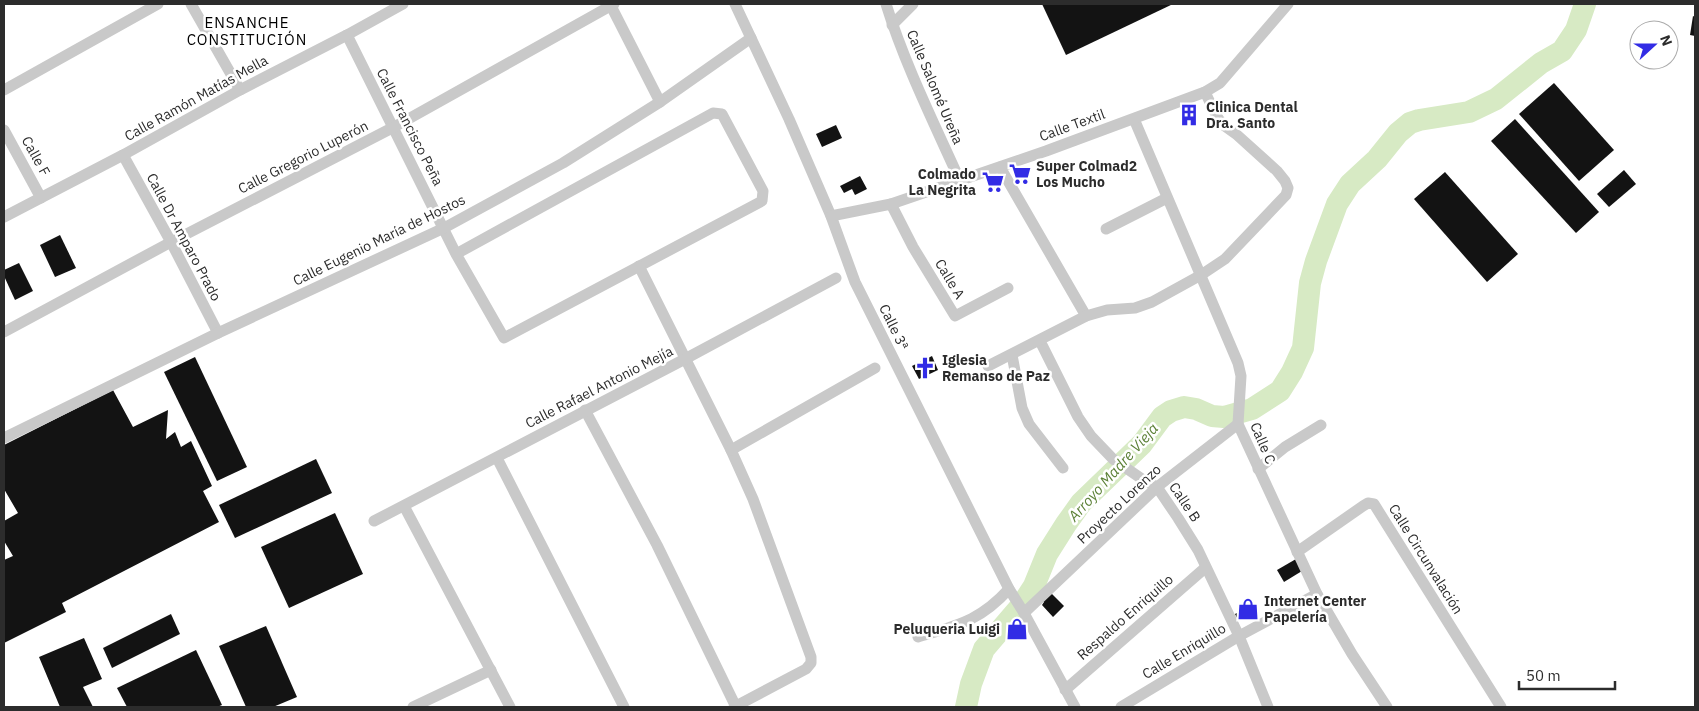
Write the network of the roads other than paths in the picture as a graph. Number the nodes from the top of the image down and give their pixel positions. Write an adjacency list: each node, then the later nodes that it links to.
1 (158, 4): 12 (street)
2 (191, 4): 13 (street)
3 (403, 4): 10 (street, Calle Ramón Matías Mella)
4 (612, 4): 15 (street); 17 (street, Calle Gregorio Luperón)
5 (886, 4): 9 (street, Calle Salomé Ureña)
6 (913, 4): 9 (street)
7 (1288, 4): 14 (street, Calle Textil)
8 (740, 6): 11 (street, Calle 3ª)
9 (892, 25): 21 (street, Calle Salomé Ureña)
10 (347, 35): 13 (street, Calle Ramón Matías Mella); 17 (street, Calle Francisco Peña)
11 (751, 38): 15 (street, Calle Eugenio María de Hostos); 25 (street, Calle 3ª)
12 (4, 90)
13 (240, 90): 19 (street, Calle Ramón Matías Mella)
14 (1205, 92): 16 (street, Calle Textil); 32 (street)
15 (660, 102): 27 (street, Calle Eugenio María de Hostos)
16 (1134, 119): 20 (street, Calle Textil); 23 (street, Calle C)
17 (394, 127): 27 (street, Calle Francisco Peña); 29 (street, Calle Gregorio Luperón)
18 (4, 130): 22 (street, Calle F)
19 (123, 155): 22 (street, Calle Ramón Matías Mella); 29 (street, Calle Dr Amparo Prado)
20 (1000, 167): 21 (street, Calle Textil); 35 (street)
21 (960, 181): 24 (street, Calle Textil)
22 (41, 198): 26 (street, Calle Ramón Matías Mella)
23 (1167, 198): 28 (street); 32 (street, Calle C)
24 (891, 204): 25 (street, Calle Textil); 34 (street, Calle A)
25 (831, 216): 56 (street, Calle 3ª)
26 (4, 217)
27 (444, 228): 30 (street, Calle Francisco Peña); 37 (street, Calle Eugenio María de Hostos)
28 (1106, 229)
29 (171, 242): 36 (street, Calle Gregorio Luperón); 37 (street, Calle Dr Amparo Prado)
30 (456, 254): 31 (street, Calle Francisco Peña); 31 (street)
31 (639, 266): 40 (street)
32 (1201, 275): 35 (street); 44 (street, Calle C)
33 (836, 278): 40 (street, Calle Rafael Antonio Mejía)
34 (1008, 288)
35 (1086, 316): 38 (street)
36 (4, 332)
37 (218, 333): 46 (street, Calle Eugenio María de Hostos)
38 (1040, 341): 39 (street); 51 (street, Calle B)
39 (1012, 355): 41 (street); 49 (street)
40 (685, 359): 43 (street, Calle Rafael Antonio Mejía); 47 (street)
41 (988, 366)
42 (875, 368): 47 (street)
43 (585, 410): 48 (street, Calle Rafael Antonio Mejía); 66 (street)
44 (1238, 424): 50 (street, Calle C); 51 (street, Proyecto Lorenzo)
45 (1321, 425): 50 (street)
46 (4, 438)
47 (731, 450): 66 (street)
48 (497, 458): 52 (street, Calle Rafael Antonio Mejía); 65 (street)
49 (1064, 468)
50 (1258, 469): 54 (street, Calle C)
51 (1157, 487): 55 (street, Calle B); 58 (street, Proyecto Lorenzo)
52 (404, 506): 53 (street, Calle Rafael Antonio Mejía); 61 (street)
53 (374, 521)
54 (1297, 552): 57 (street, Calle C); 71 (street, Calle Circunvalación)
55 (1205, 568): 59 (street, Calle B); 62 (street, Respaldo Enriquillo)
56 (1011, 592): 58 (street, Calle 3ª); 60 (street)
57 (1317, 594): 59 (street, Calle Enriquillo); 70 (street, Calle C)
58 (1024, 613): 62 (street, Calle 3ª)
59 (1239, 636): 68 (street, Calle Enriquillo); 69 (street, Calle B)
60 (918, 637)
61 (491, 670): 63 (street); 64 (street)
62 (1065, 690): 67 (street, Calle 3ª)
63 (413, 707)
64 (510, 707)
65 (624, 707)
66 (735, 707)
67 (1075, 707)
68 (1121, 707)
69 (1268, 707)
70 (1387, 707)
71 (1501, 707)

